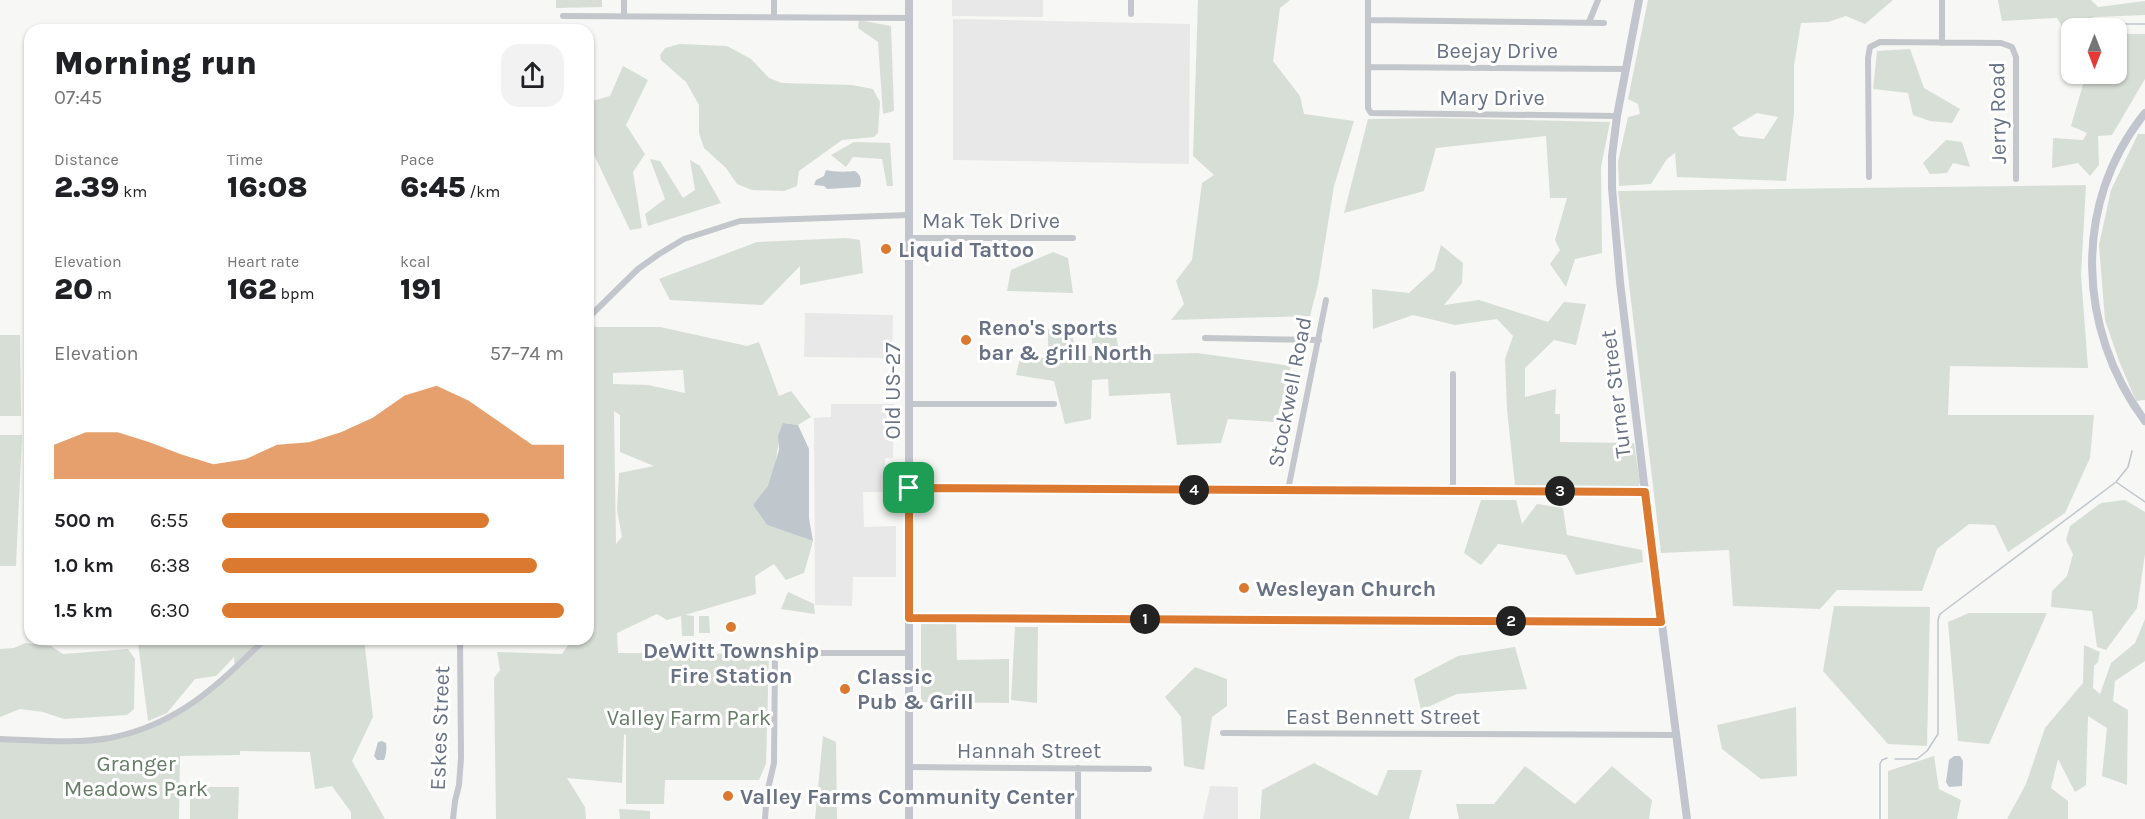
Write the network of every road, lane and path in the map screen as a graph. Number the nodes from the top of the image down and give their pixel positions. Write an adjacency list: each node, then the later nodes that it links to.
1 (624, 0): 11 (street)
2 (774, 0): 12 (street)
3 (909, 0): 13 (street, Old US-27)
4 (1131, 0): 9 (street)
5 (1368, 0): 14 (street)
6 (1598, 0): 15 (street)
7 (1639, 0): 19 (street, Turner Street)
8 (1942, 0): 17 (street)
9 (1131, 14)
10 (562, 16): 11 (street)
11 (624, 16): 12 (street)
12 (774, 16): 13 (street)
13 (909, 18): 24 (street, Old US-27)
14 (1368, 20): 15 (street); 18 (street)
15 (1589, 22): 16 (street)
16 (1604, 23)
17 (1942, 43): 22 (street); 23 (street, Jerry Road)
18 (1368, 68): 19 (street, Beejay Drive); 21 (street, Mary Drive)
19 (1626, 69): 21 (street, Turner Street)
20 (2145, 113): 34 (street)
21 (1617, 116): 38 (street, Turner Street)
22 (1869, 177)
23 (2016, 179)
24 (909, 215): 25 (street, Old US-27); 28 (street)
25 (909, 238): 26 (street, Mak Tek Drive); 32 (street, Old US-27)
26 (1073, 238)
27 (1326, 300): 30 (street, Stockwell Road)
28 (594, 312)
29 (1205, 338): 30 (street)
30 (1319, 340): 36 (street, Stockwell Road)
31 (1453, 374): 37 (street)
32 (910, 404): 33 (street); 35 (street, Old US-27)
33 (1054, 404)
34 (2145, 421)
35 (909, 488): 36 (street); 39 (street, Old US-27)
36 (1288, 490): 37 (street)
37 (1453, 491): 38 (street)
38 (1645, 492): 40 (street, Turner Street)
39 (909, 618): 40 (street); 43 (street, Old US-27)
40 (1661, 622): 45 (street, Turner Street)
41 (259, 645): 46 (street)
42 (460, 645): 50 (street, Eskes Street)
43 (908, 652): 47 (street, Old US-27); 51 (street)
44 (1223, 733): 45 (street, East Bennett Street)
45 (1676, 735): 54 (street, Turner Street)
46 (0, 739)
47 (909, 767): 48 (street, Hannah Street); 52 (street, Old US-27)
48 (1078, 768): 49 (street, Hannah Street); 53 (street)
49 (1149, 769)
50 (453, 819)
51 (765, 819)
52 (909, 819)
53 (1078, 819)
54 (1687, 819)

